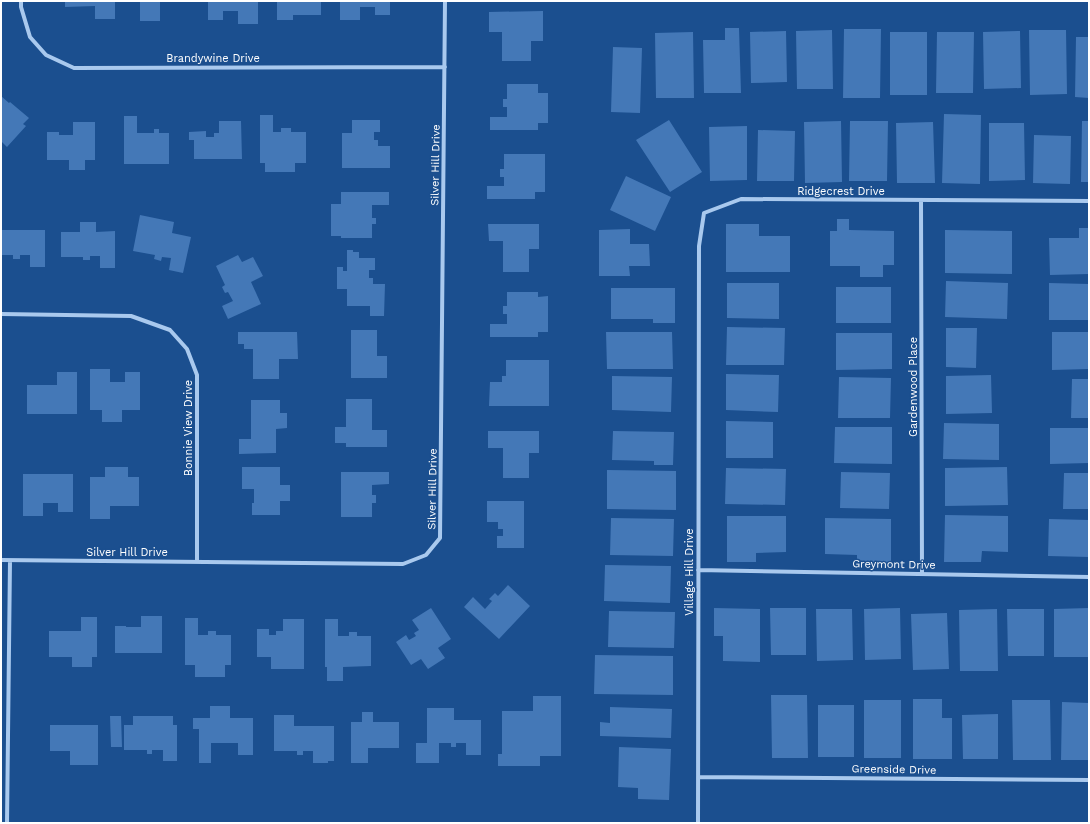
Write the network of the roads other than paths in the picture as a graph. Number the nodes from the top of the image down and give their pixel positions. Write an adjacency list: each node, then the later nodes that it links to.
1 (21, 1): 3 (street, Brandywine Drive)
2 (445, 1): 3 (street, Silver Hill Drive)
3 (445, 67): 10 (street, Silver Hill Drive)
4 (921, 200): 5 (street, Ridgecrest Drive); 7 (street, Ridgecrest Drive); 12 (street, Gardenwood Place)
5 (1089, 201)
6 (1, 314): 10 (street, Bonnie View Drive)
7 (699, 321): 11 (street, Village Hill Drive)
8 (1, 560): 9 (street)
9 (10, 561): 10 (street, Silver Hill Drive); 16 (street)
10 (197, 562)
11 (698, 570): 12 (street, Greymont Drive); 14 (street, Village Hill Drive)
12 (922, 574): 13 (street, Greymont Drive)
13 (1089, 577)
14 (698, 777): 15 (street, Greenside Drive); 17 (street, Village Hill Drive)
15 (1089, 780)
16 (6, 823)
17 (698, 823)

